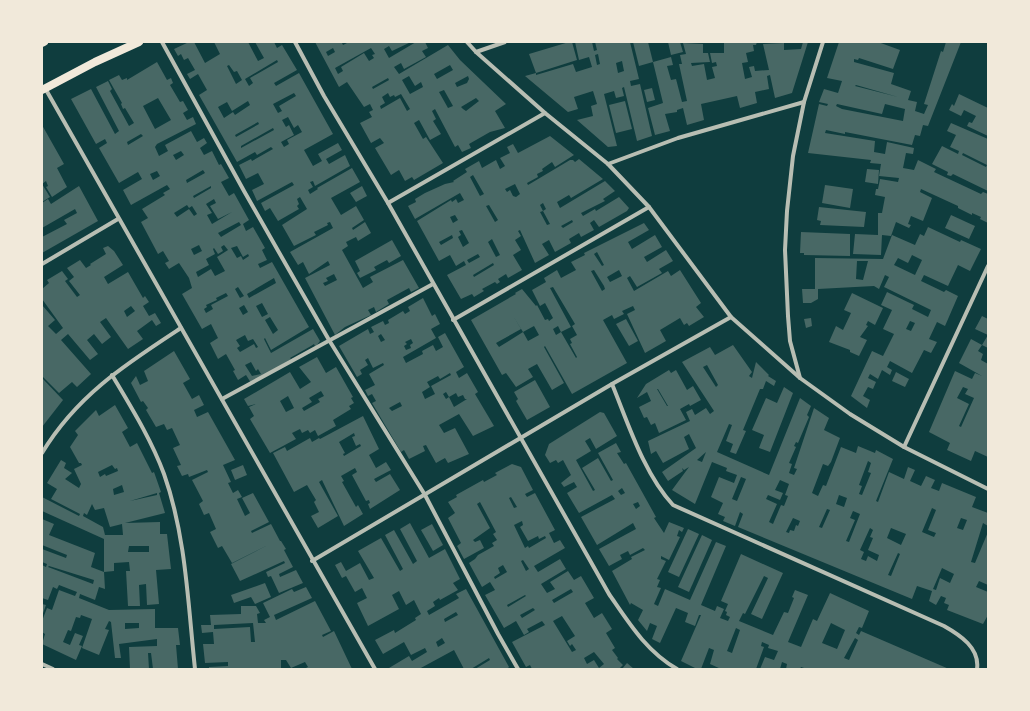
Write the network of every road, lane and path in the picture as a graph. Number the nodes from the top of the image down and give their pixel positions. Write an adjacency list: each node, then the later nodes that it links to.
1 (138, 42): 8 (main road)
2 (162, 42): 21 (street)
3 (295, 42): 12 (street)
4 (467, 42): 7 (street)
5 (505, 42): 7 (street)
6 (823, 42): 9 (street)
7 (476, 52): 10 (street)
8 (43, 89): 14 (street)
9 (804, 102): 11 (street); 23 (street)
10 (544, 113): 11 (street); 12 (street)
11 (608, 164): 13 (street)
12 (388, 203): 17 (street)
13 (649, 206): 18 (street); 19 (street)
14 (118, 219): 15 (street); 20 (street)
15 (42, 264)
16 (988, 266): 27 (street)
17 (433, 284): 19 (street); 21 (street)
18 (731, 317): 23 (street); 24 (street)
19 (453, 320): 26 (street)
20 (181, 328): 22 (street); 25 (street)
21 (329, 340): 25 (street); 30 (street)
22 (112, 375): 28 (street); 34 (street)
23 (800, 378): 27 (street)
24 (612, 384): 26 (street); 38 (street)
25 (222, 399): 31 (street)
26 (520, 439): 30 (street); 37 (street)
27 (904, 447): 29 (street)
28 (42, 453)
29 (988, 488)
30 (425, 495): 31 (street); 36 (street)
31 (312, 560): 35 (street)
32 (42, 664): 33 (street)
33 (53, 669)
34 (195, 669)
35 (374, 669)
36 (518, 669)
37 (677, 669)
38 (977, 669)

